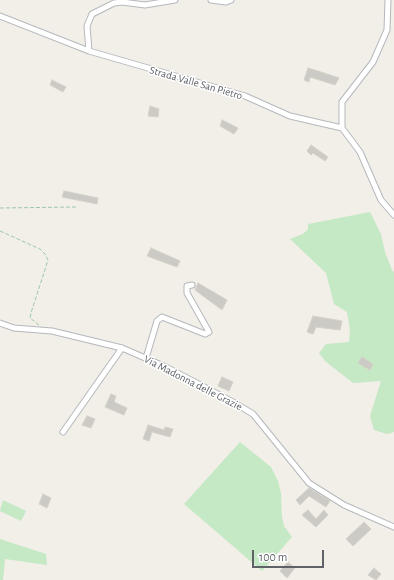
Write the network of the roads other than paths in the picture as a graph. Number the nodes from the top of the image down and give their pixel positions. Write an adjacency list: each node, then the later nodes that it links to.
1 (175, 0): 6 (street)
2 (210, 0): 3 (street)
3 (231, 0)
4 (388, 0): 7 (street)
5 (0, 16): 6 (street, Strada Valle San Pietro)
6 (90, 51): 7 (street, Strada Valle San Pietro)
7 (342, 128): 8 (street)
8 (394, 214)
9 (192, 285): 12 (street)
10 (0, 323): 11 (street, Via Madonna delle Grazie)
11 (122, 348): 12 (street, Via Madonna delle Grazie); 13 (street)
12 (146, 358): 14 (street, Via Madonna delle Grazie)
13 (63, 432)
14 (394, 527)

